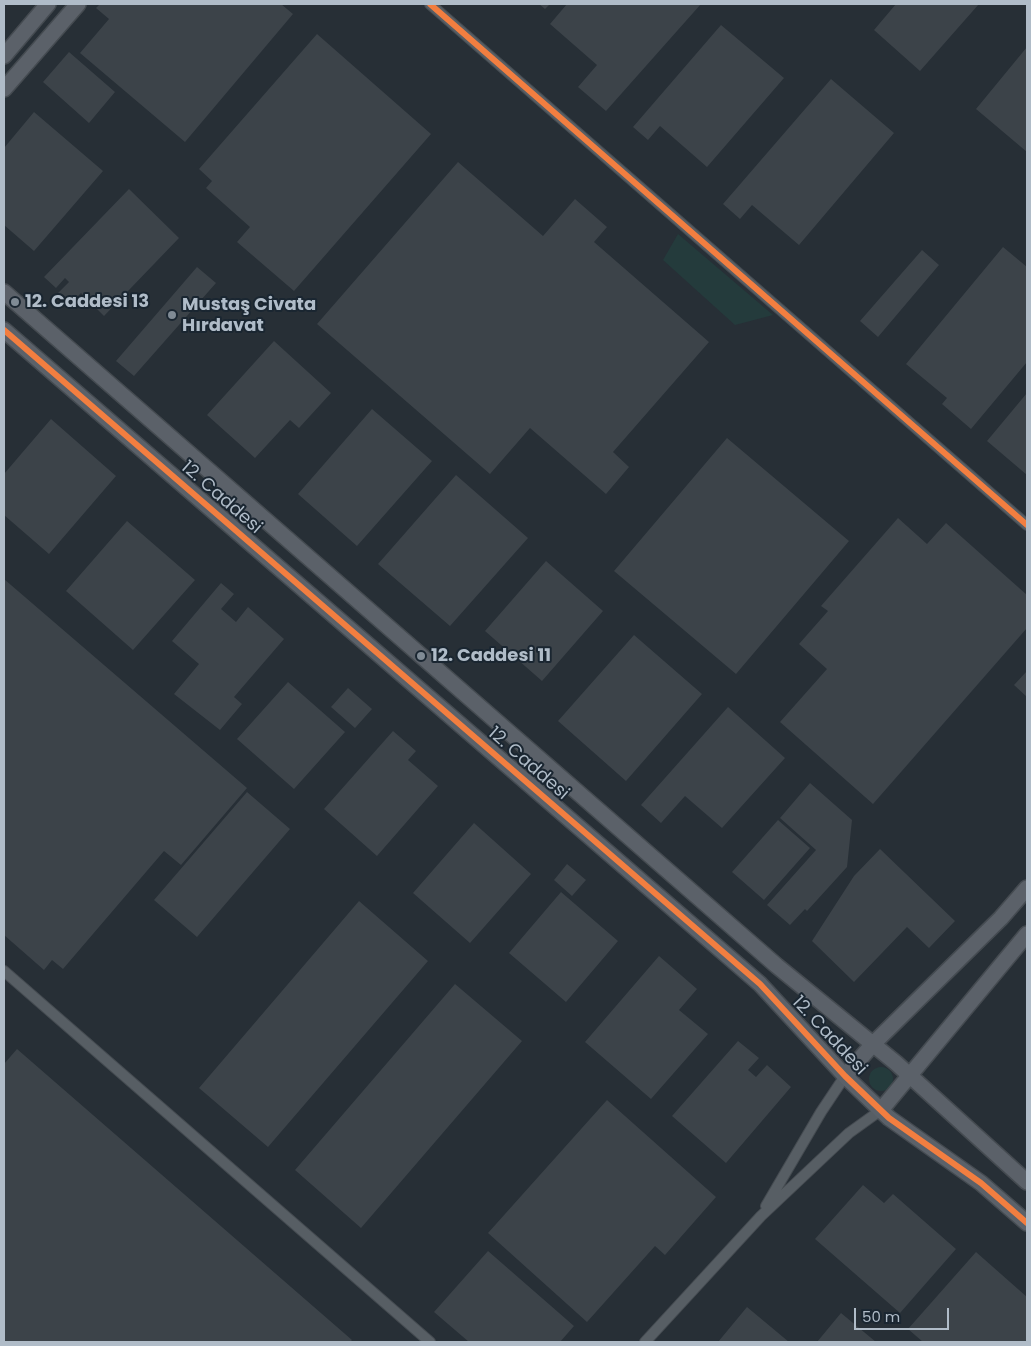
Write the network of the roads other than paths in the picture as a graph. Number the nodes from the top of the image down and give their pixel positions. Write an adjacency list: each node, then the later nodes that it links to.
1 (48, 4): 4 (street)
2 (78, 4): 5 (street)
3 (430, 4): 8 (street)
4 (4, 56)
5 (4, 89)
6 (4, 292): 12 (street, 12. Caddesi)
7 (4, 330): 13 (street, 12. Caddesi)
8 (1027, 525)
9 (1027, 888): 12 (street)
10 (1027, 934): 14 (street)
11 (4, 971): 19 (street)
12 (873, 1044): 13 (street); 14 (street, 12. Caddesi)
13 (845, 1076): 15 (street, 12. Caddesi); 17 (street)
14 (910, 1076): 15 (street); 16 (street, 12. Caddesi)
15 (881, 1110): 17 (street); 18 (street, 12. Caddesi)
16 (1027, 1182)
17 (761, 1216): 20 (street)
18 (1027, 1223)
19 (430, 1342)
20 (645, 1342)

